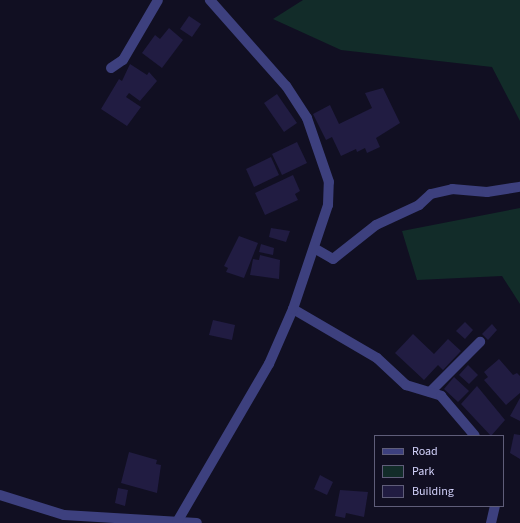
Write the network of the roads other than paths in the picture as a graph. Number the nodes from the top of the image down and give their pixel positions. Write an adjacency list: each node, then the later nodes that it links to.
1 (158, 0): 3 (street)
2 (210, 0): 5 (street)
3 (111, 68)
4 (520, 187): 5 (street)
5 (314, 248): 6 (street)
6 (293, 308): 8 (street); 12 (street)
7 (480, 342): 8 (street)
8 (430, 392): 9 (street)
9 (474, 435)
10 (0, 495): 12 (street)
11 (495, 507): 14 (street)
12 (177, 522): 13 (street)
13 (197, 523)
14 (491, 523)

